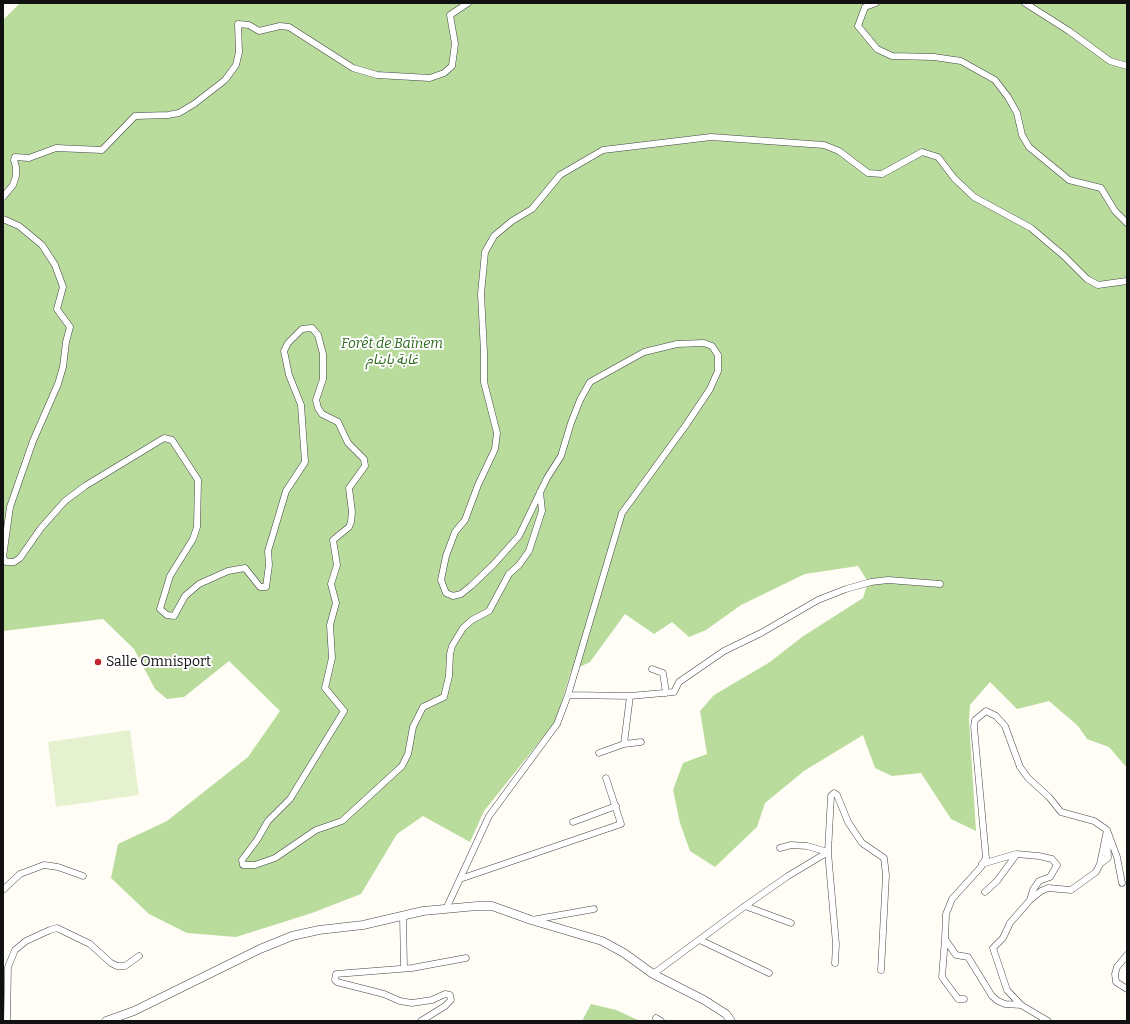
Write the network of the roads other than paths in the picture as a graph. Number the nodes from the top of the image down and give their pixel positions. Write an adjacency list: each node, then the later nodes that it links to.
1 (468, 3): 5 (street)
2 (876, 3): 7 (street)
3 (1025, 3): 4 (street)
4 (1127, 66)
5 (3, 197)
6 (3, 219): 9 (street)
7 (1127, 223)
8 (1127, 281): 9 (street)
9 (540, 492): 13 (street)
10 (940, 584): 12 (street)
11 (652, 669): 12 (street)
12 (666, 693): 14 (street)
13 (568, 695): 14 (street); 27 (street)
14 (630, 696): 16 (street)
15 (641, 742): 16 (street)
16 (624, 744): 17 (street)
17 (598, 753)
18 (606, 778): 19 (street)
19 (616, 806): 20 (street); 27 (street)
20 (573, 822)
21 (1107, 830): 25 (street); 28 (street); 31 (street)
22 (780, 848): 23 (street)
23 (828, 852): 32 (street); 43 (street); 45 (street)
24 (1016, 854): 25 (street); 30 (street); 31 (street)
25 (982, 864): 38 (street)
26 (83, 876): 29 (street)
27 (460, 879): 33 (street)
28 (1122, 883)
29 (3, 890)
30 (985, 892)
31 (1030, 900): 50 (street)
32 (745, 906): 37 (street); 39 (street)
33 (446, 909): 35 (street); 36 (street)
34 (594, 909): 36 (street)
35 (404, 916): 44 (street); 52 (street)
36 (531, 920): 47 (street)
37 (791, 923)
38 (945, 939): 49 (street); 50 (street)
39 (700, 940): 46 (street); 47 (street)
40 (1127, 955): 48 (street)
41 (139, 956): 51 (street)
42 (466, 958): 44 (street)
43 (835, 963)
44 (404, 968): 53 (street)
45 (881, 970)
46 (769, 973)
47 (653, 974): 54 (street)
48 (1127, 989)
49 (964, 999)
50 (1021, 1005): 55 (street)
51 (6, 1021)
52 (106, 1021)
53 (422, 1021)
54 (731, 1021)
55 (1048, 1021)

